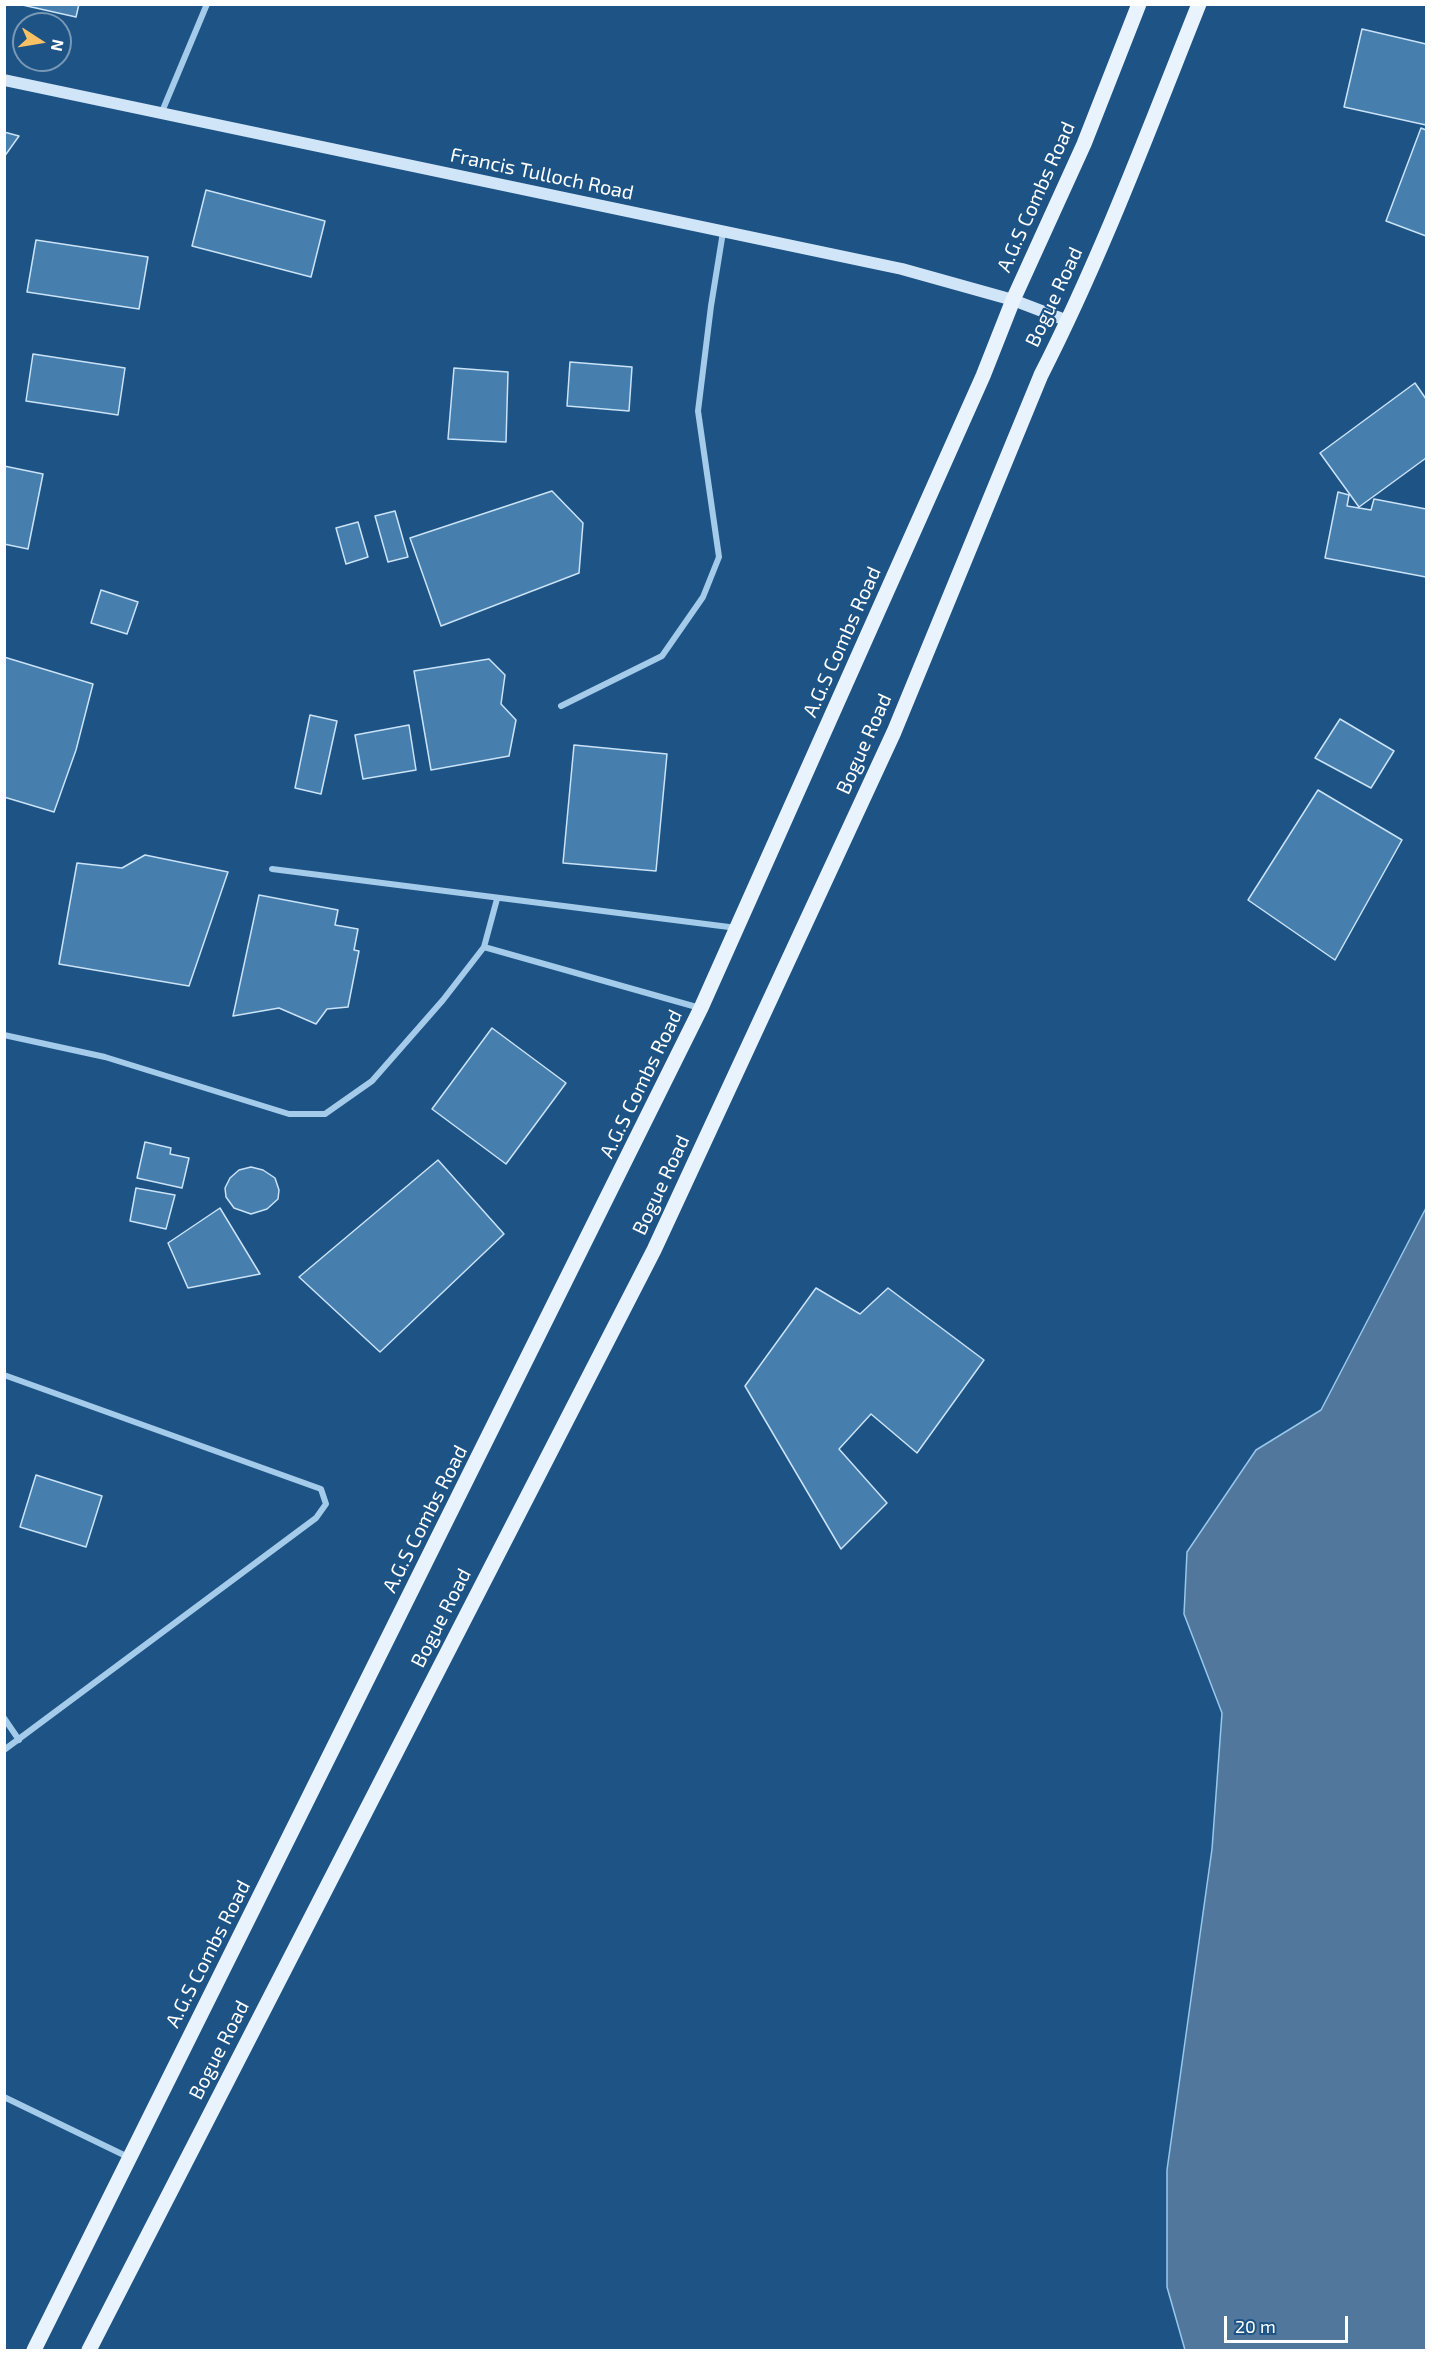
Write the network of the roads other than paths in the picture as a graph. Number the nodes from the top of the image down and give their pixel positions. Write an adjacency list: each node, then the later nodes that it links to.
1 (207, 4): 5 (street)
2 (1139, 4): 7 (main road, A.G.S Combs Road)
3 (1199, 4): 8 (main road, Bogue Road)
4 (4, 80): 5 (main road, Francis Tulloch Road)
5 (161, 114): 6 (main road, Francis Tulloch Road)
6 (723, 232): 7 (main road, Francis Tulloch Road); 9 (street)
7 (1013, 300): 8 (main road, Francis Tulloch Road); 12 (main road, A.G.S Combs Road)
8 (1068, 321): 23 (main road, Bogue Road)
9 (561, 706)
10 (272, 869): 11 (street)
11 (497, 899): 12 (street); 13 (street)
12 (737, 928): 14 (main road, A.G.S Combs Road)
13 (484, 947): 14 (street); 15 (street)
14 (701, 1008): 21 (main road, A.G.S Combs Road)
15 (4, 1035)
16 (4, 1375): 18 (street)
17 (4, 1718): 18 (street)
18 (19, 1740): 19 (street)
19 (4, 1750)
20 (4, 2097): 21 (street)
21 (129, 2158): 22 (main road)
22 (34, 2350)
23 (89, 2350)

